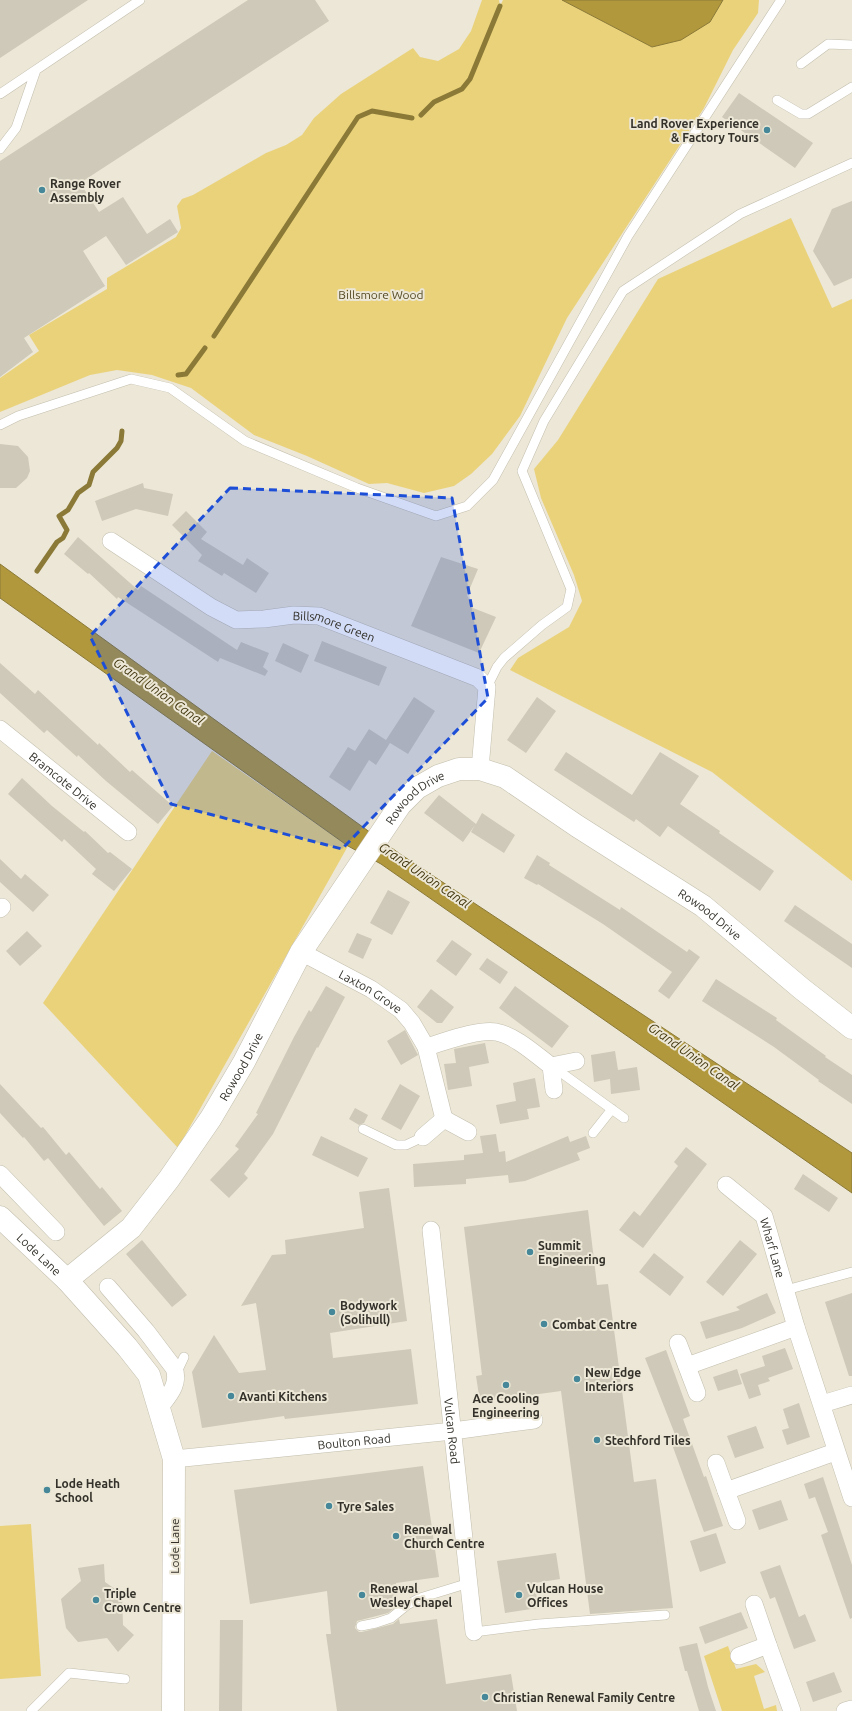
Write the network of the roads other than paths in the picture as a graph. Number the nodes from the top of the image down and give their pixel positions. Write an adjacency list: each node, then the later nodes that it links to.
1 (140, 0): 5 (lane)
2 (781, 0): 11 (lane)
3 (852, 45): 4 (lane)
4 (801, 64)
5 (36, 70): 7 (lane); 9 (lane)
6 (852, 87): 8 (lane)
7 (0, 94)
8 (776, 100)
9 (0, 149)
10 (852, 162): 13 (lane)
11 (0, 425)
12 (111, 541): 13 (street, Billsmore Green)
13 (487, 687): 15 (street)
14 (0, 729): 16 (street, Bramcote Drive)
15 (480, 769): 17 (street, Rowood Drive); 18 (street, Rowood Drive)
16 (128, 832)
17 (300, 952): 19 (street, Laxton Grove); 36 (street, Rowood Drive)
18 (852, 1028)
19 (426, 1048): 21 (street); 25 (street, Laxton Grove)
20 (576, 1061): 21 (street)
21 (551, 1066): 22 (street); 23 (lane)
22 (554, 1090)
23 (612, 1110): 24 (lane); 28 (lane)
24 (624, 1118)
25 (444, 1119): 27 (street); 29 (street)
26 (363, 1129): 29 (lane)
27 (468, 1132)
28 (593, 1132)
29 (423, 1136)
30 (0, 1174): 34 (street)
31 (726, 1185): 38 (street, Wharf Lane)
32 (0, 1217): 36 (street, Lode Lane)
33 (431, 1230): 49 (street, Vulcan Road)
34 (56, 1232)
35 (852, 1272): 38 (lane)
36 (66, 1280): 47 (street, Lode Lane)
37 (108, 1287): 43 (street)
38 (786, 1290): 39 (street, Wharf Lane)
39 (796, 1328): 42 (street); 46 (street, Wharf Lane)
40 (678, 1343): 42 (street)
41 (184, 1357): 43 (lane)
42 (687, 1366): 44 (street)
43 (176, 1374): 47 (street)
44 (697, 1393)
45 (852, 1395): 46 (street)
46 (822, 1404): 50 (street, Wharf Lane)
47 (160, 1406): 51 (street, Lode Lane)
48 (534, 1420): 49 (street, Boulton Road)
49 (453, 1431): 51 (street, Boulton Road); 56 (street, Vulcan Road)
50 (836, 1452): 53 (street); 54 (street, Wharf Lane)
51 (174, 1459): 66 (street, Lode Lane)
52 (716, 1463): 53 (street)
53 (726, 1491): 55 (street)
54 (852, 1498)
55 (737, 1521)
56 (469, 1583): 59 (lane); 60 (street, Vulcan Road)
57 (754, 1604): 61 (street)
58 (665, 1614): 60 (lane)
59 (361, 1626)
60 (474, 1632)
61 (768, 1645): 62 (street); 67 (street)
62 (739, 1656)
63 (125, 1679): 65 (lane)
64 (852, 1709): 68 (street)
65 (31, 1711)
66 (172, 1711)
67 (792, 1711)
68 (845, 1711)

